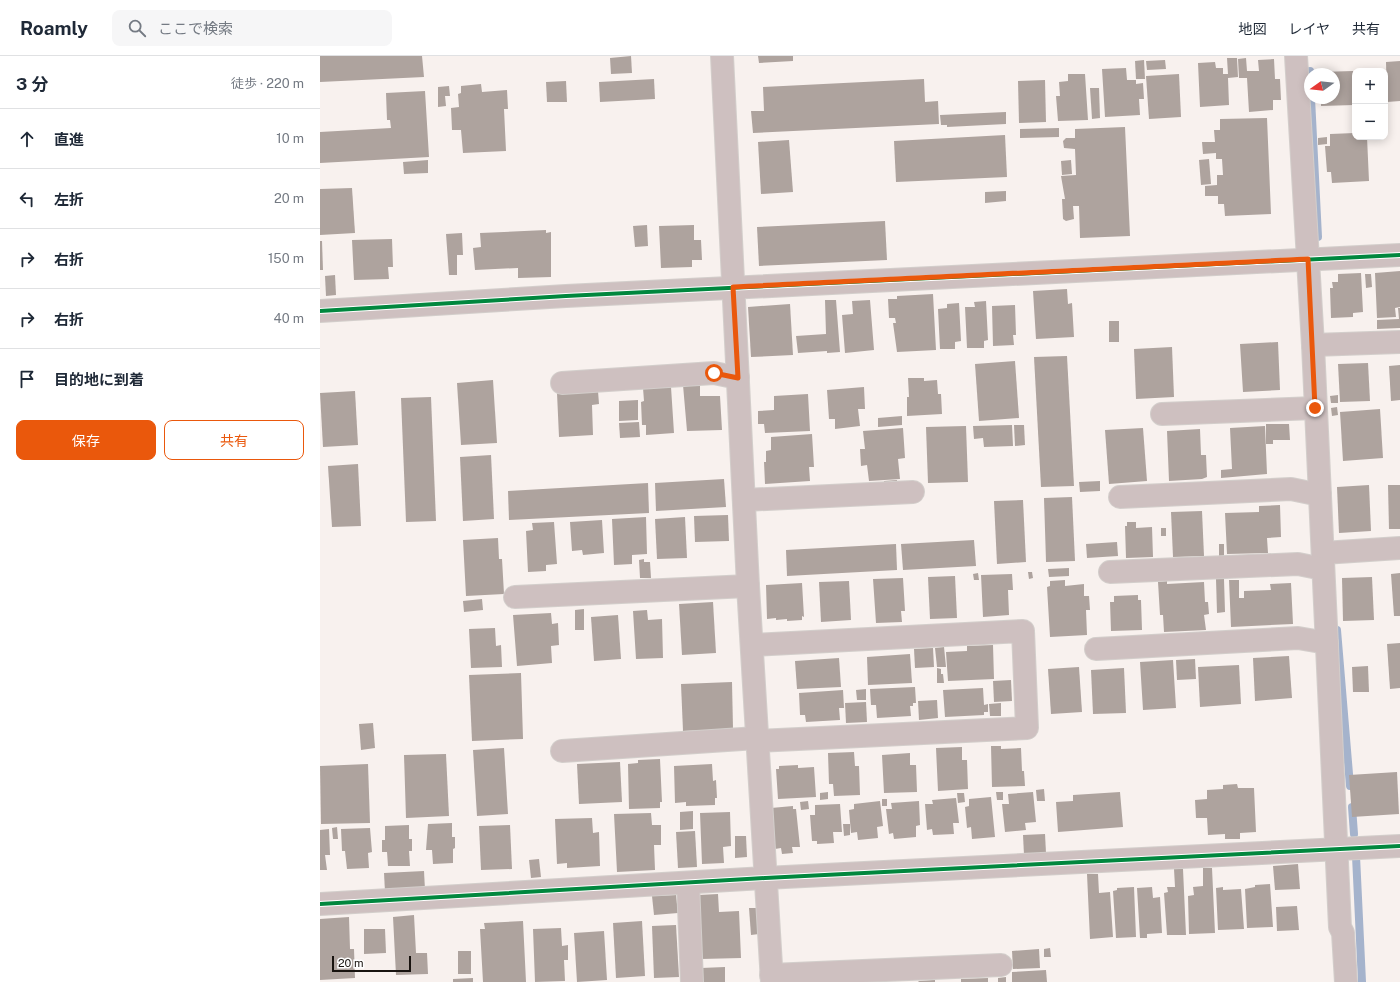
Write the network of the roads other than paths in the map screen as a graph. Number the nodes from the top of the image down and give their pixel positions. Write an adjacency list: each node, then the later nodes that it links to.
1 (722, 56): 5 (street)
2 (1296, 56): 4 (street)
3 (1400, 255): 4 (street)
4 (1308, 259): 5 (street); 8 (street)
5 (733, 287): 6 (street); 9 (street)
6 (320, 311)
7 (1400, 342): 8 (street)
8 (1313, 346): 11 (street)
9 (738, 378): 10 (street); 16 (street)
10 (562, 382)
11 (1315, 408): 12 (street); 14 (street)
12 (1162, 414)
13 (913, 492): 16 (street)
14 (1320, 496): 15 (street); 18 (street)
15 (1120, 497)
16 (744, 500): 20 (street)
17 (1400, 548): 18 (street)
18 (1323, 561): 19 (street); 22 (street)
19 (1110, 572)
20 (748, 586): 21 (street); 23 (street)
21 (515, 598)
22 (1327, 643): 24 (street); 28 (street)
23 (752, 645): 25 (street); 25 (street)
24 (1096, 649)
25 (757, 740): 26 (street); 29 (street)
26 (562, 750)
27 (1400, 846): 28 (street)
28 (1337, 849): 29 (street); 35 (street)
29 (765, 878): 30 (street); 33 (street)
30 (688, 883): 31 (street); 34 (street)
31 (320, 904)
32 (1001, 965): 33 (street)
33 (772, 978)
34 (692, 982)
35 (1346, 982)

